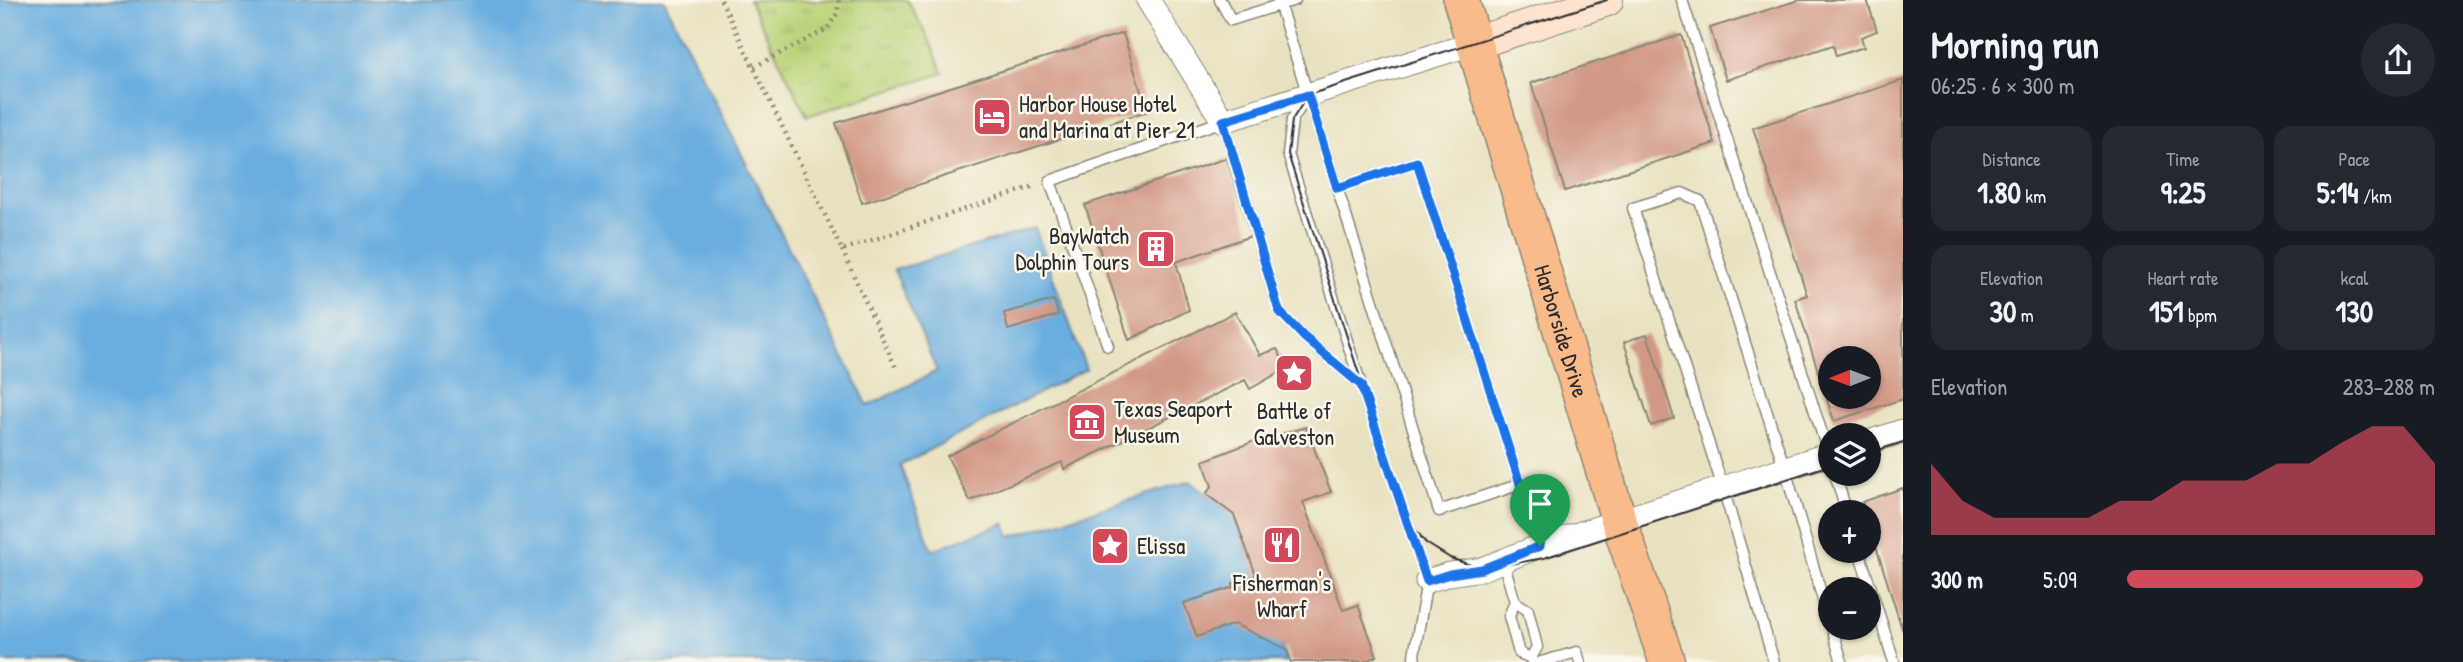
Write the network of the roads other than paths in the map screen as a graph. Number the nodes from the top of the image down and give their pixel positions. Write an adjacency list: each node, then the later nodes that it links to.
1 (1148, 0): 10 (street)
2 (1220, 0): 7 (lane)
3 (1295, 0): 7 (lane)
4 (1461, 0): 8 (main road, Harborside Drive)
5 (1607, 0): 8 (main road)
6 (1682, 0): 14 (lane)
7 (1279, 2): 9 (lane)
8 (1475, 43): 9 (street); 21 (main road, Harborside Drive)
9 (1308, 95): 10 (street); 11 (lane); 13 (lane)
10 (1223, 121): 12 (lane); 13 (lane)
11 (1337, 188): 19 (lane); 19 (lane)
12 (1108, 346)
13 (1361, 385): 25 (lane)
14 (1819, 423)
15 (1903, 431): 16 (street)
16 (1881, 438)
17 (1818, 463): 18 (street)
18 (1784, 469): 20 (street); 20 (lane); 26 (lane)
19 (1521, 484): 22 (lane)
20 (1723, 488): 21 (street); 33 (lane)
21 (1619, 521): 22 (street); 32 (main road, Harborside Drive)
22 (1540, 546): 23 (street)
23 (1503, 561): 25 (street); 27 (lane)
24 (1863, 563): 35 (lane)
25 (1427, 581): 30 (lane)
26 (1818, 583)
27 (1516, 602): 29 (lane); 29 (lane)
28 (1835, 640): 34 (lane)
29 (1534, 661): 31 (lane)
30 (1415, 662)
31 (1580, 662)
32 (1667, 662)
33 (1774, 662)
34 (1842, 662)
35 (1894, 662)

